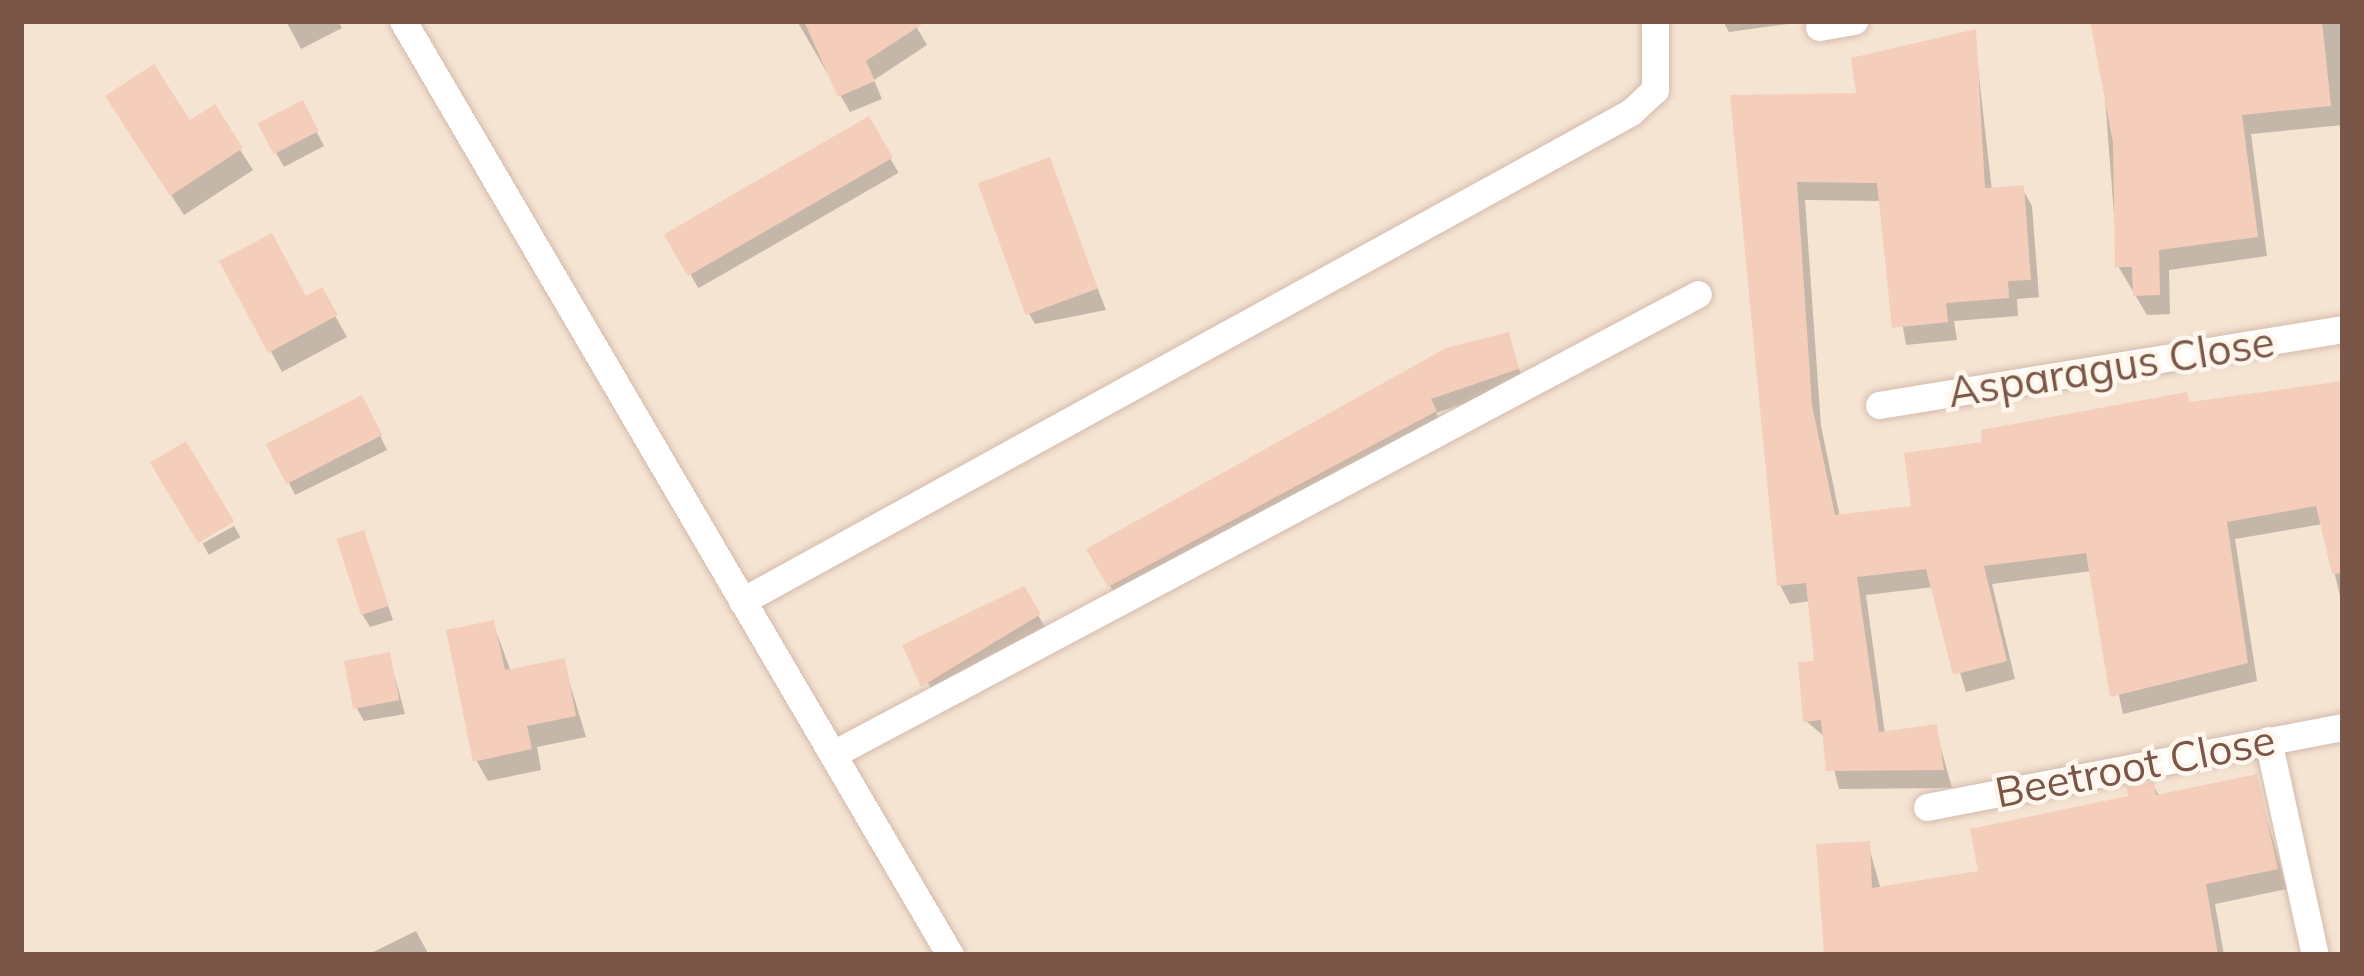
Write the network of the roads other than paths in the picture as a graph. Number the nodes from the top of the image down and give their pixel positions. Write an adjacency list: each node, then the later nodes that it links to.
1 (404, 21): 8 (street)
2 (1654, 21): 8 (street)
3 (1854, 21): 4 (street)
4 (1819, 27)
5 (1698, 293): 11 (street)
6 (2343, 329): 7 (street, Asparagus Close)
7 (1880, 404)
8 (742, 601): 11 (street)
9 (2343, 727): 10 (street, Beetroot Close)
10 (2268, 740): 12 (street, Beetroot Close); 14 (street)
11 (836, 752): 13 (street)
12 (1927, 807)
13 (950, 955)
14 (2315, 955)

